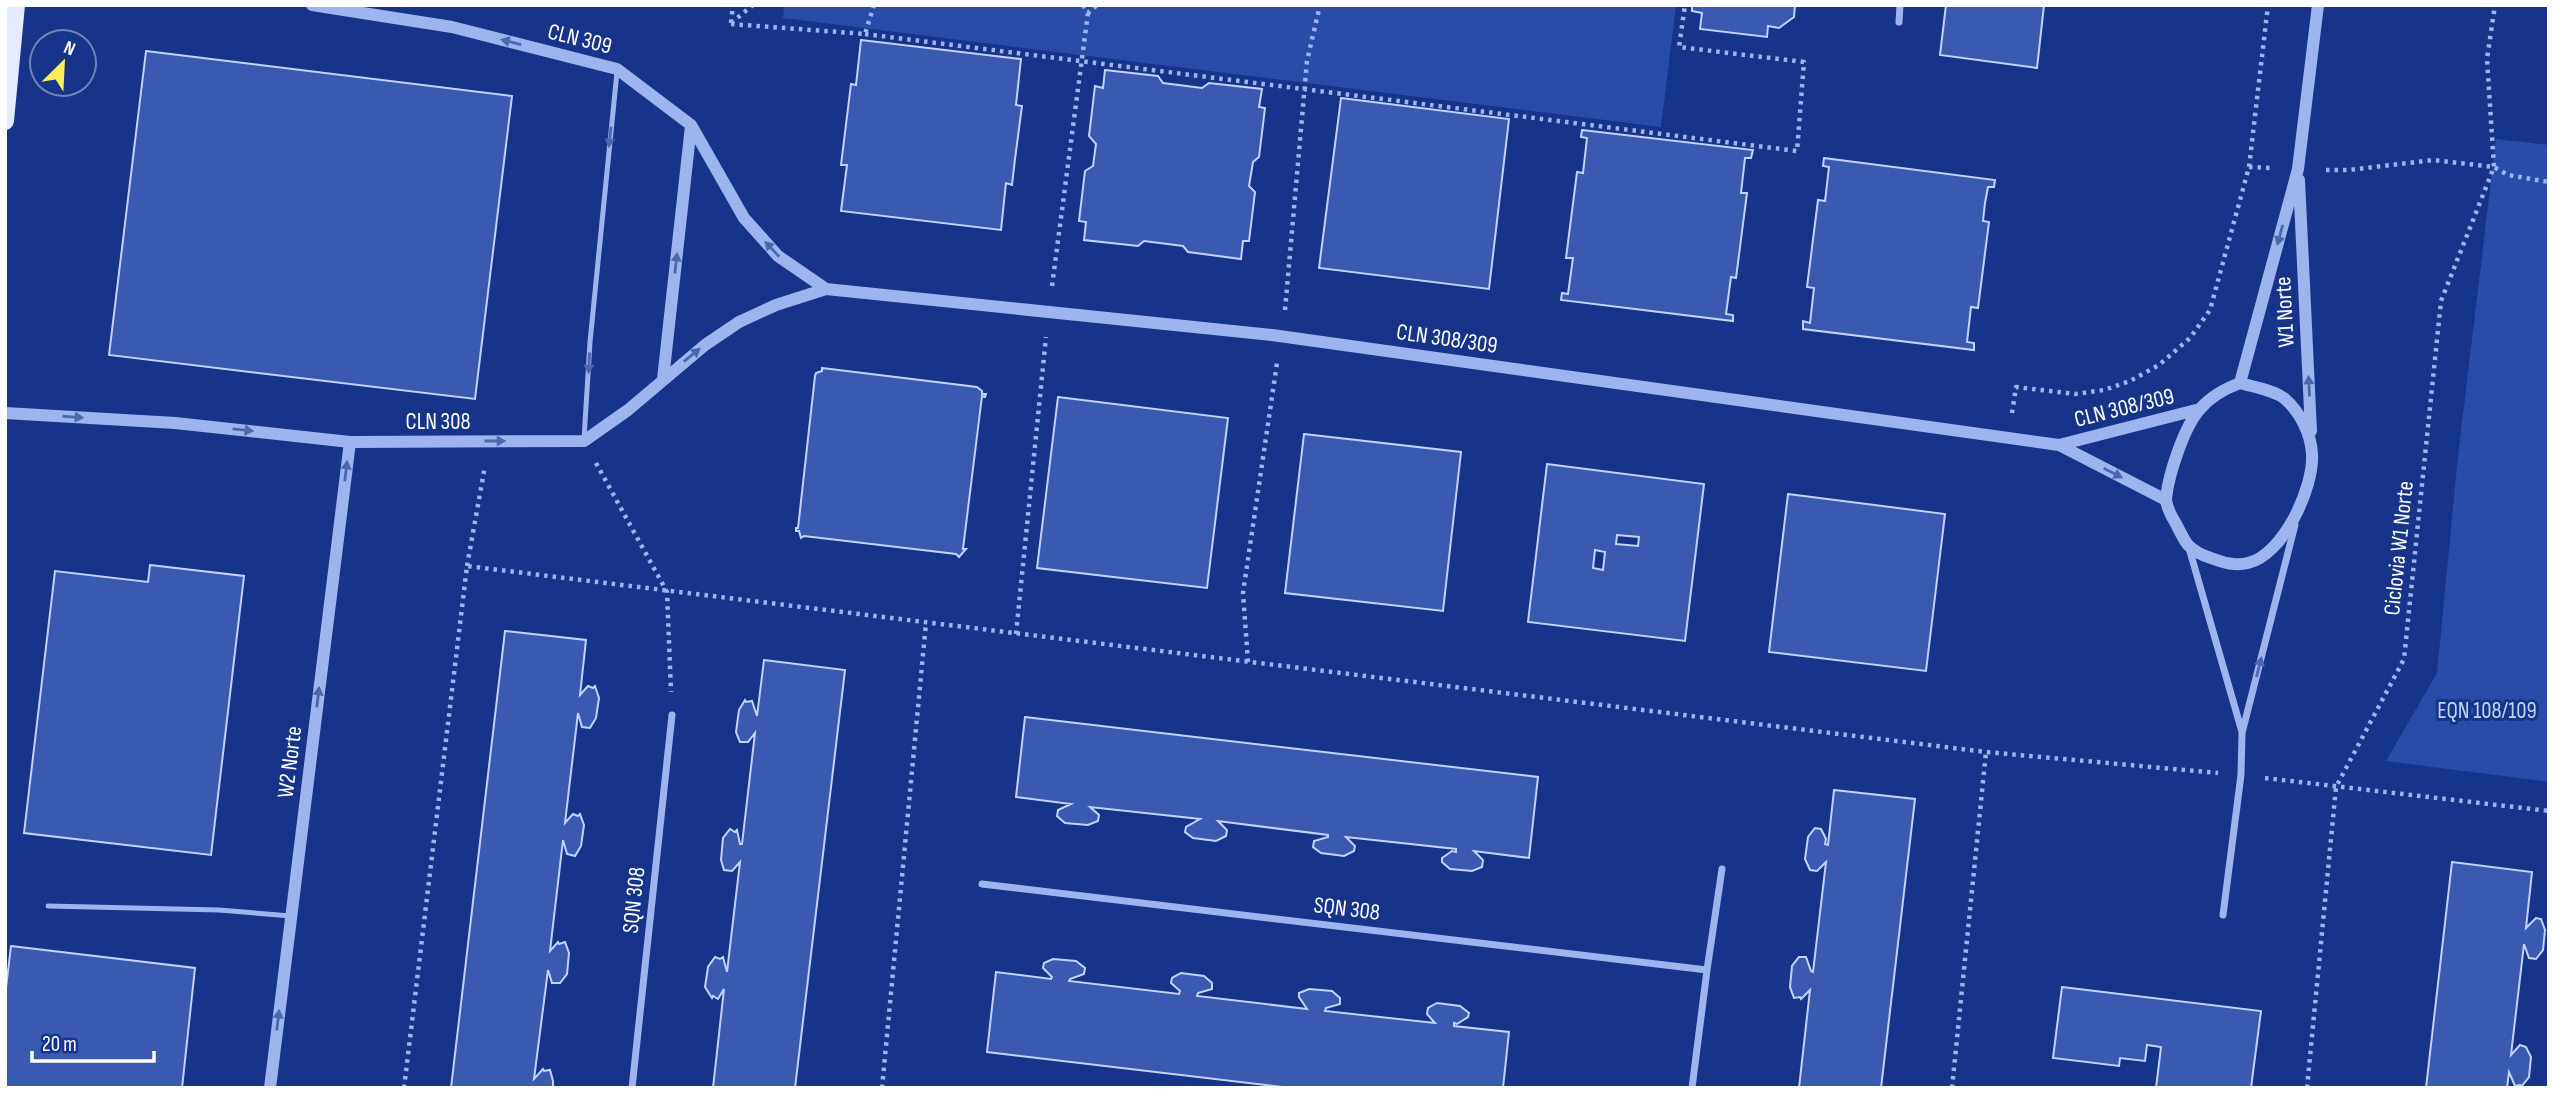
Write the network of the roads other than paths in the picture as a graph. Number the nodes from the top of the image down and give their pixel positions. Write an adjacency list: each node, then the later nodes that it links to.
1 (16, 5): 8 (main road)
2 (312, 5): 5 (street, CLN 309)
3 (1900, 5): 6 (street)
4 (2318, 5): 10 (street, W1 Norte)
5 (369, 10): 7 (street, CLN 309, one-way to 5)
6 (1899, 22)
7 (617, 69): 9 (street, CLN 309); 16 (lane, one-way to 16)
8 (5, 121)
9 (691, 125): 11 (street, CLN 309, one-way to 9); 12 (street, one-way to 9)
10 (2298, 169): 13 (street, W1 Norte, one-way to 13); 19 (street, W1 Norte, one-way to 10)
11 (826, 289): 12 (street, one-way to 11); 18 (street, CLN 308/309)
12 (663, 379): 16 (street)
13 (2239, 383): 14 (street); 19 (street)
14 (2200, 409): 18 (street, CLN 308/309); 20 (street)
15 (5, 413): 17 (street, CLN 308, one-way to 17)
16 (584, 441): 17 (street, CLN 308, one-way to 16)
17 (350, 442): 29 (street, W2 Norte, one-way to 17)
18 (2059, 445): 20 (street, CLN 308/309, one-way to 20)
19 (2312, 454): 21 (street)
20 (2166, 500): 22 (street)
21 (2298, 511): 22 (street); 24 (street, one-way to 21)
22 (2189, 546): 24 (street)
23 (672, 715): 32 (street, SQN 308)
24 (2242, 733): 28 (street)
25 (1722, 869): 30 (street)
26 (982, 884): 30 (street, SQN 308)
27 (48, 906): 29 (lane)
28 (2223, 915)
29 (291, 916): 31 (street, W2 Norte, one-way to 29)
30 (1707, 970): 33 (street)
31 (270, 1088)
32 (632, 1088)
33 (1692, 1088)

